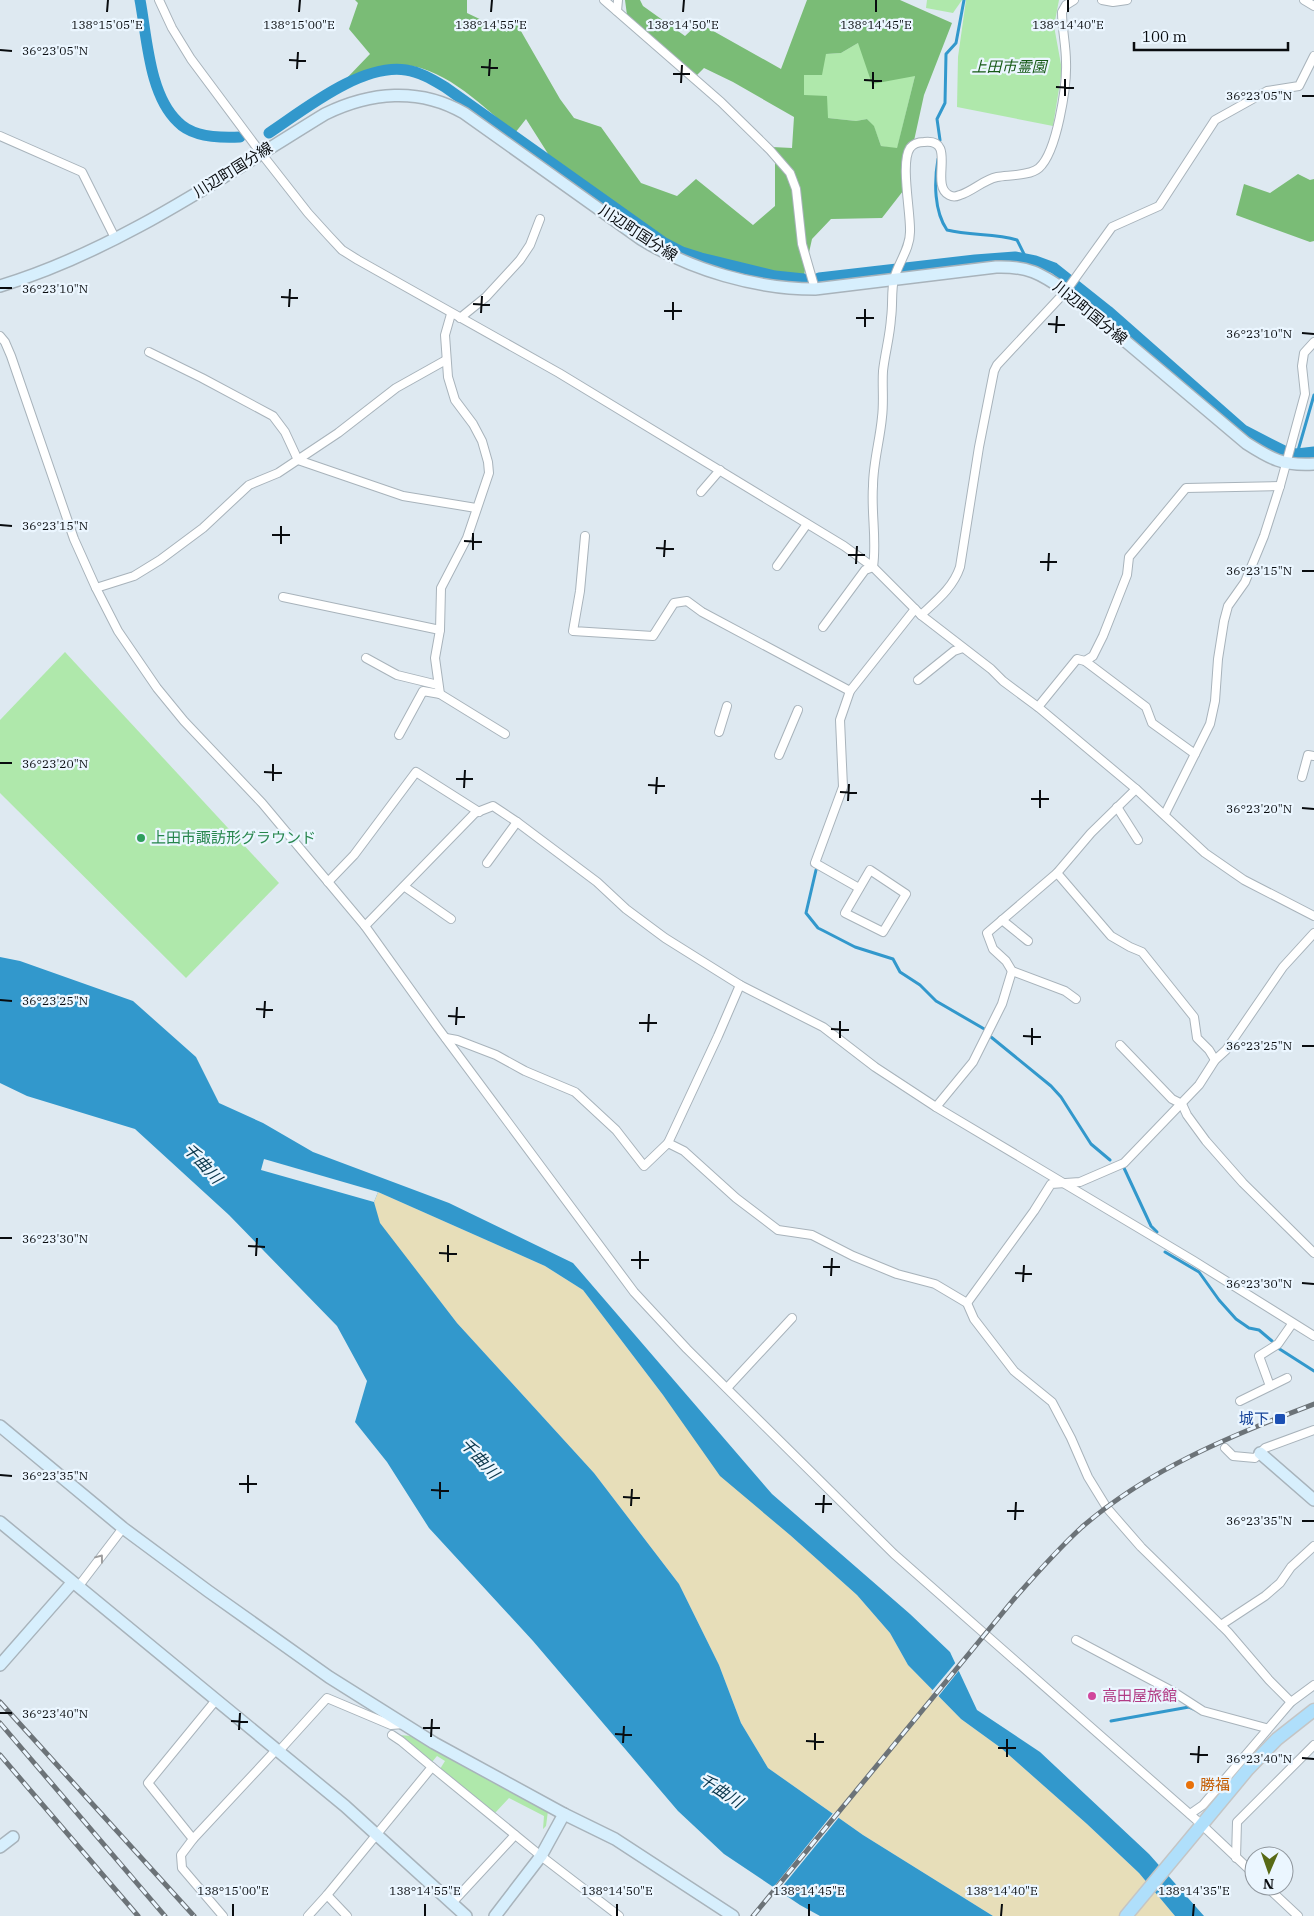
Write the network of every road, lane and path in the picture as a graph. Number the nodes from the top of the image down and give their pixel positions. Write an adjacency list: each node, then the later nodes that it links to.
1 (159, 0): 12 (street)
2 (604, 0): 9 (street)
3 (618, 0): 9 (street)
4 (1074, 0): 15 (street)
5 (1102, 0): 6 (street)
6 (1127, 0)
7 (1304, 0): 8 (street)
8 (1314, 6)
9 (618, 11): 17 (street)
10 (1314, 56): 18 (street)
11 (0, 136): 14 (street)
12 (262, 153): 14 (street, 川辺町国分線); 17 (street, 川辺町国分線); 19 (street)
13 (540, 220): 20 (street)
14 (115, 238): 16 (street, 川辺町国分線)
15 (895, 276): 17 (street, 川辺町国分線); 18 (street, 川辺町国分線); 35 (street)
16 (0, 286)
17 (815, 289)
18 (1066, 291): 25 (street, 川辺町国分線); 38 (street)
19 (451, 314): 20 (street); 24 (street)
20 (460, 318): 28 (street)
21 (0, 336): 36 (street)
22 (1314, 342): 25 (street)
23 (149, 352): 26 (street)
24 (446, 360): 26 (street); 31 (street)
25 (1289, 456): 27 (street, 川辺町国分線); 29 (street)
26 (298, 460): 31 (street); 36 (street)
27 (1314, 464)
28 (720, 470): 30 (street); 32 (street)
29 (1280, 486): 43 (street); 54 (street)
30 (702, 492)
31 (476, 508): 40 (street)
32 (807, 524): 34 (street); 35 (street)
33 (585, 536): 46 (street)
34 (777, 566)
35 (873, 567): 38 (street); 39 (street)
36 (96, 588): 66 (street)
37 (283, 597): 40 (street)
38 (918, 612): 41 (street); 46 (street)
39 (823, 628)
40 (440, 630): 45 (street)
41 (964, 648): 44 (street); 49 (street)
42 (366, 658): 45 (street)
43 (1086, 662): 49 (street); 54 (street)
44 (918, 680)
45 (438, 684): 47 (street)
46 (850, 691): 68 (street)
47 (440, 694): 52 (street); 53 (street)
48 (727, 706): 51 (street)
49 (1038, 707): 58 (street)
50 (798, 710): 55 (street)
51 (719, 732)
52 (505, 734)
53 (399, 735)
54 (1195, 754): 61 (street)
55 (779, 755)
56 (1314, 756): 57 (street)
57 (1302, 777)
58 (1136, 789): 59 (street); 61 (street)
59 (1117, 807): 63 (street); 65 (street)
60 (480, 812): 62 (street); 66 (street); 67 (street)
61 (1164, 814): 69 (street)
62 (517, 822): 64 (street); 76 (street)
63 (1138, 840)
64 (487, 863)
65 (1057, 872): 71 (street); 80 (street)
66 (328, 882): 72 (street)
67 (405, 887): 70 (street); 72 (street)
68 (859, 888): 68 (street)
69 (1314, 916)
70 (451, 919)
71 (1002, 920): 74 (street); 75 (street)
72 (364, 926): 78 (street)
73 (1314, 932): 80 (street)
74 (1028, 942)
75 (1012, 971): 77 (street); 82 (street)
76 (740, 985): 82 (street); 83 (street)
77 (1076, 999)
78 (446, 1038): 83 (street); 92 (street)
79 (1120, 1045): 81 (street)
80 (1215, 1060): 81 (street)
81 (1182, 1104): 84 (street); 85 (street)
82 (936, 1107): 84 (street)
83 (668, 1143): 86 (street)
84 (1063, 1183): 86 (street); 88 (street)
85 (1314, 1253)
86 (967, 1303): 103 (street)
87 (792, 1318): 92 (street)
88 (1292, 1324): 89 (street); 91 (street)
89 (1314, 1336)
90 (1287, 1378): 91 (street)
91 (1270, 1386): 93 (street)
92 (727, 1388): 117 (street)
93 (1240, 1401)
94 (0, 1426): 100 (street)
95 (1314, 1430): 97 (street)
96 (1225, 1448): 97 (street)
97 (1260, 1453): 98 (street)
98 (1314, 1500)
99 (0, 1522): 102 (street)
100 (123, 1528): 102 (street, one-way to 100); 110 (street)
101 (1314, 1546): 103 (street)
102 (75, 1585): 105 (street); 107 (street)
103 (1220, 1625): 108 (street)
104 (1076, 1640): 111 (street)
105 (0, 1665)
106 (1314, 1685): 108 (street)
107 (216, 1700): 114 (street); 122 (street)
108 (1291, 1702): 111 (street)
109 (1314, 1710): 118 (main road)
110 (404, 1724): 114 (street); 116 (street)
111 (1266, 1728): 117 (street)
112 (392, 1735): 115 (street)
113 (1314, 1745): 125 (street)
114 (278, 1750): 119 (street); 122 (street)
115 (432, 1767): 119 (street); 120 (street)
116 (564, 1814): 124 (street); 136 (street)
117 (1190, 1814): 118 (street)
118 (1199, 1827): 125 (street); 137 (main road)
119 (377, 1834): 127 (street); 129 (street)
120 (515, 1835): 124 (street); 129 (street)
121 (13, 1837): 123 (street)
122 (193, 1839): 131 (street)
123 (0, 1847)
124 (541, 1856): 134 (street); 135 (street)
125 (1236, 1858): 126 (street)
126 (1244, 1865)
127 (327, 1895): 130 (street); 132 (street)
128 (1277, 1896): 138 (street)
129 (452, 1903): 133 (street)
130 (309, 1915)
131 (223, 1916)
132 (347, 1916)
133 (466, 1916)
134 (495, 1916)
135 (620, 1916)
136 (733, 1916)
137 (1126, 1916)
138 (1298, 1916)

